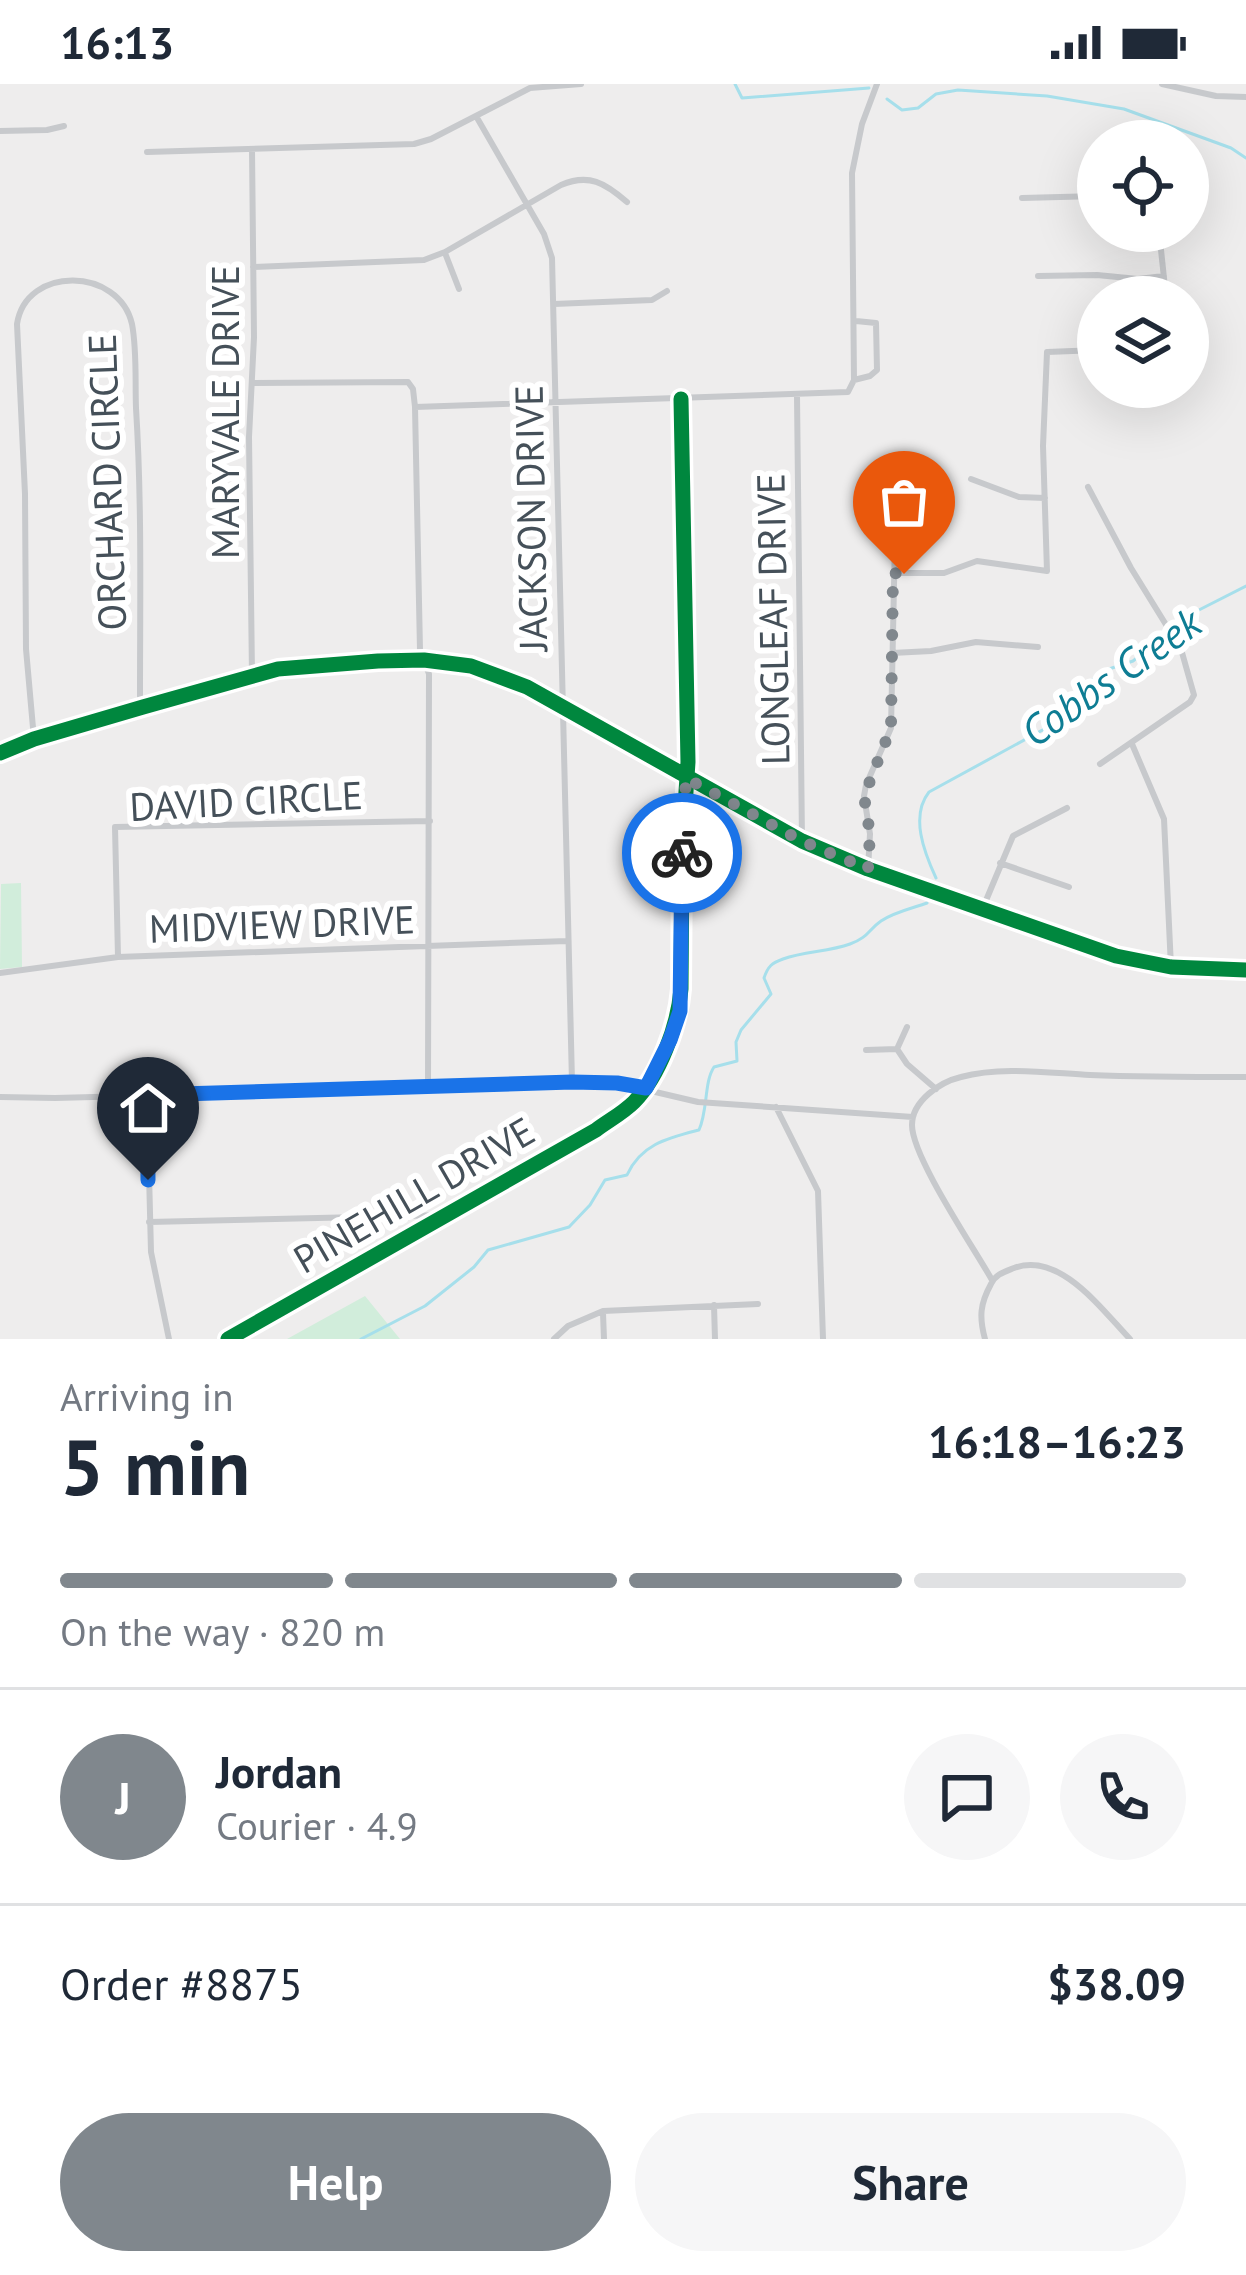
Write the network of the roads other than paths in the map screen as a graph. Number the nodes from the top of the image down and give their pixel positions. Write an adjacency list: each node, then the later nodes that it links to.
1 (581, 84): 7 (street)
2 (877, 84): 23 (street)
3 (1162, 84): 5 (street)
4 (1205, 84): 5 (street)
5 (1205, 94): 6 (street)
6 (1246, 97)
7 (476, 116): 10 (street); 15 (street, JACKSON DRIVE)
8 (64, 126): 9 (street)
9 (0, 131)
10 (252, 150): 11 (street); 17 (street, MARYVALE DRIVE)
11 (148, 152)
12 (1077, 197): 13 (street)
13 (1022, 198)
14 (627, 202): 15 (street)
15 (527, 205): 16 (street); 22 (street, JACKSON DRIVE)
16 (445, 252): 17 (street); 20 (street)
17 (253, 267): 26 (street, MARYVALE DRIVE)
18 (1038, 276): 19 (street)
19 (1113, 276)
20 (459, 289)
21 (667, 291): 22 (street)
22 (554, 304): 29 (street, JACKSON DRIVE)
23 (854, 321): 25 (street); 25 (street)
24 (1077, 351): 34 (street)
25 (854, 380): 27 (street)
26 (253, 383): 30 (street); 39 (street, MARYVALE DRIVE)
27 (797, 396): 28 (street); 49 (street, LONGLEAF DRIVE)
28 (681, 399): 29 (street); 46 (street, PINEHILL DRIVE)
29 (555, 403): 30 (street); 41 (street, JACKSON DRIVE)
30 (415, 407): 38 (street)
31 (971, 479): 34 (street)
32 (1088, 487): 43 (street)
33 (896, 491): 35 (street)
34 (1045, 498): 35 (street)
35 (893, 573): 37 (street)
36 (1038, 647): 37 (street)
37 (892, 653): 51 (street)
38 (424, 660): 39 (street); 41 (street); 48 (street)
39 (252, 675): 40 (street)
40 (143, 706): 42 (street); 42 (street, ORCHARD CIRCLE)
41 (561, 707): 46 (street); 54 (street, JACKSON DRIVE)
42 (34, 739): 44 (street)
43 (1132, 744): 45 (street); 57 (street)
44 (0, 753)
45 (1100, 764)
46 (686, 778): 49 (street); 66 (street, PINEHILL DRIVE)
47 (1067, 808): 50 (street)
48 (430, 821): 55 (street); 56 (street, DAVID CIRCLE)
49 (802, 841): 51 (street)
50 (1000, 863): 52 (street); 53 (street)
51 (868, 869): 53 (street)
52 (1069, 887)
53 (982, 910): 57 (street)
54 (567, 941): 55 (street, MIDVIEW DRIVE); 64 (street, JACKSON DRIVE)
55 (430, 946): 56 (street, MIDVIEW DRIVE); 65 (street)
56 (118, 957): 59 (street, MIDVIEW DRIVE)
57 (1171, 967): 58 (street)
58 (1246, 970)
59 (0, 973)
60 (907, 1028): 61 (street)
61 (897, 1049): 62 (street); 67 (street)
62 (866, 1050)
63 (1246, 1077): 67 (street)
64 (572, 1082): 65 (street); 66 (street)
65 (428, 1086): 68 (street)
66 (646, 1088): 70 (street); 72 (street, PINEHILL DRIVE)
67 (936, 1089): 71 (street)
68 (147, 1095): 69 (street); 73 (street)
69 (0, 1097)
70 (776, 1107): 71 (street); 83 (street)
71 (914, 1117): 74 (street)
72 (446, 1215): 73 (street); 79 (street, PINEHILL DRIVE)
73 (149, 1222): 78 (street)
74 (992, 1280): 84 (street); 85 (street)
75 (758, 1304): 76 (street)
76 (714, 1305): 77 (street); 82 (street)
77 (603, 1311): 80 (street); 81 (street)
78 (170, 1339)
79 (229, 1339)
80 (554, 1339)
81 (604, 1339)
82 (715, 1339)
83 (824, 1339)
84 (985, 1339)
85 (1130, 1339)

